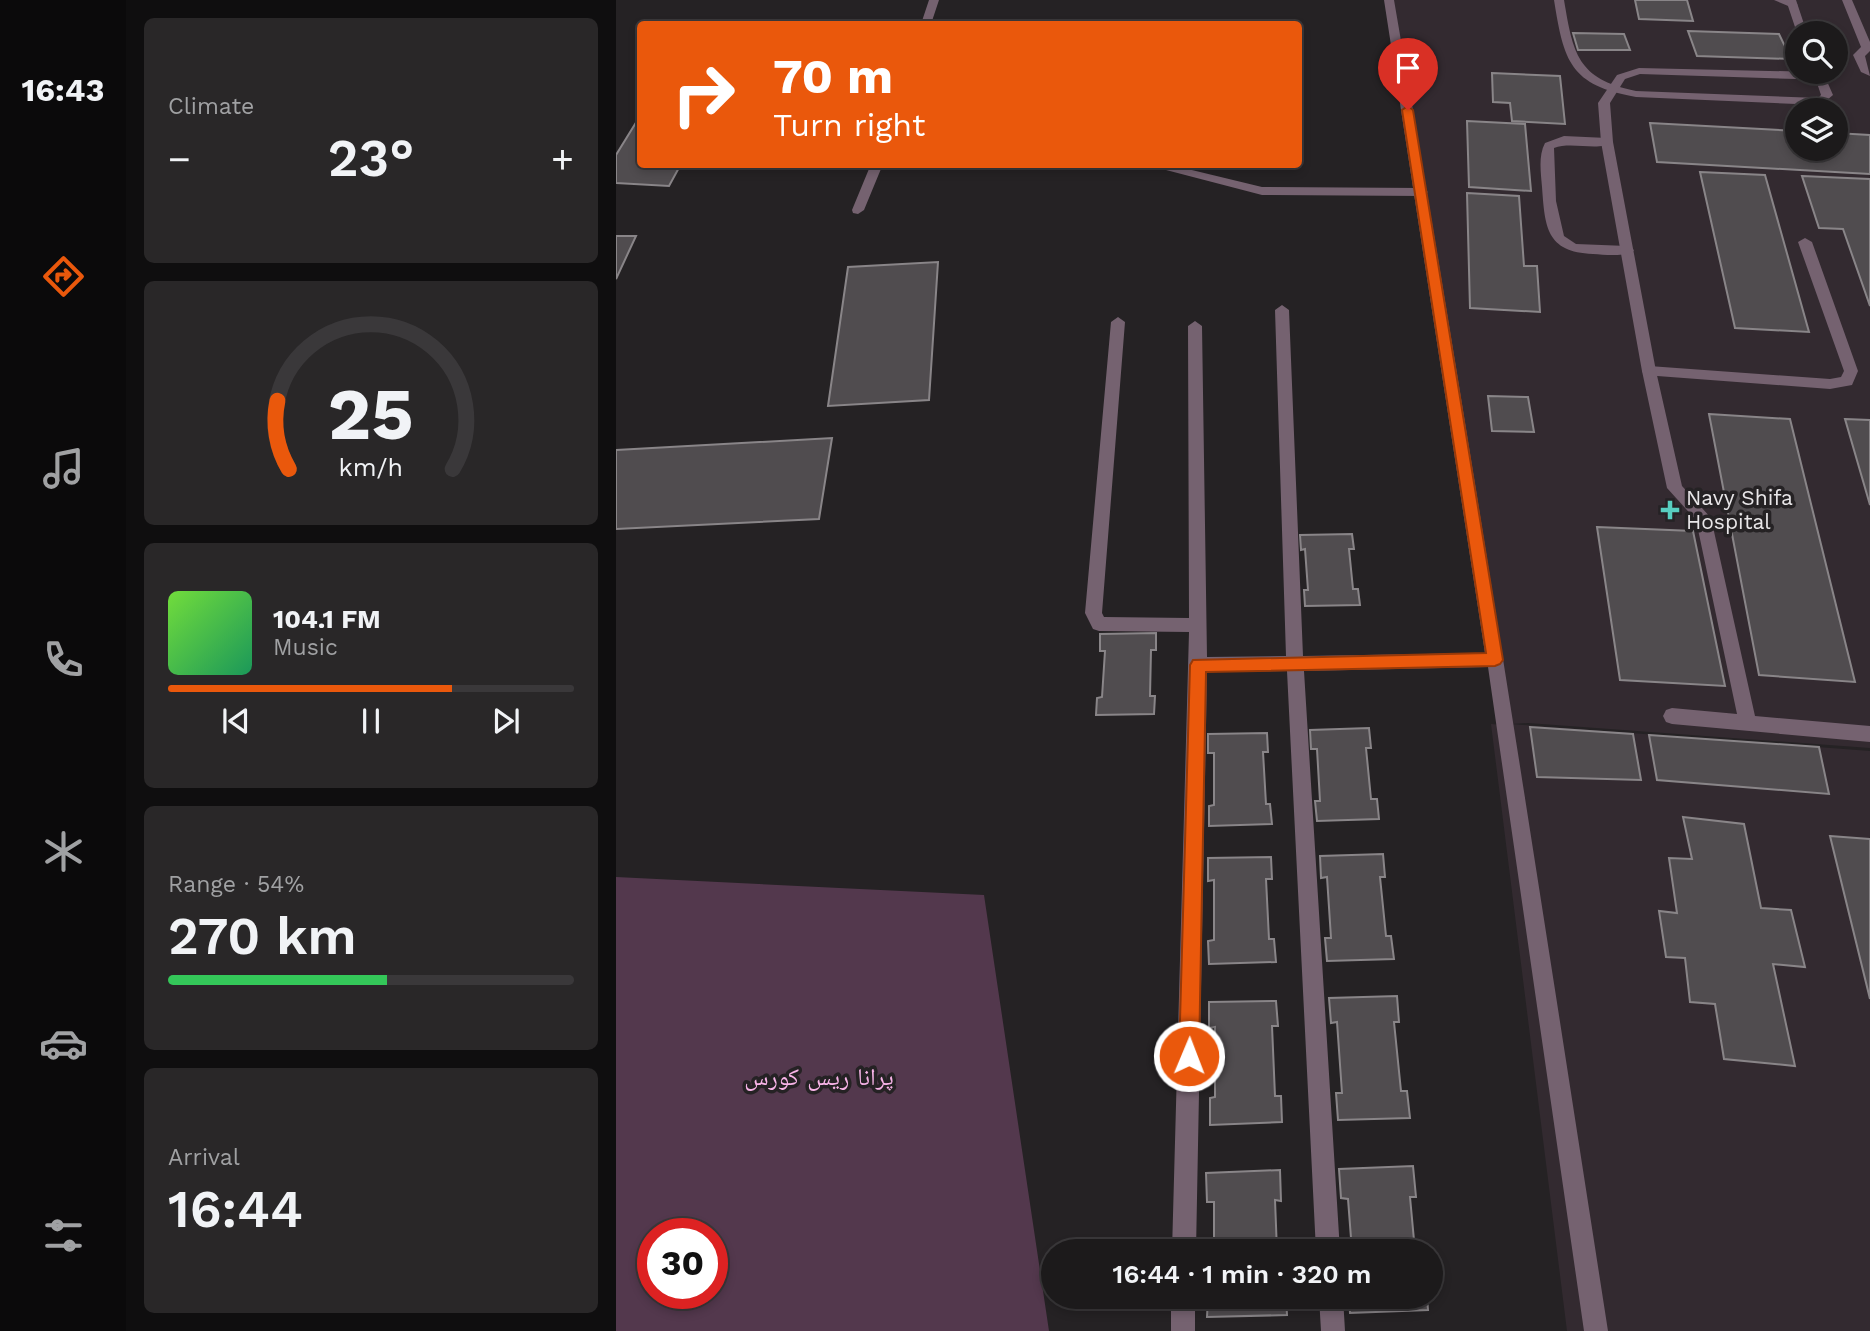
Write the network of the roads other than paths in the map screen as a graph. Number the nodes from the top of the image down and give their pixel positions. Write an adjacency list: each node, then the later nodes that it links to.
1 (934, 0): 7 (street)
2 (1389, 0): 16 (street)
3 (1559, 0): 12 (street)
4 (1779, 0): 6 (street)
5 (1847, 0): 9 (street)
6 (1792, 3): 8 (street)
7 (927, 21)
8 (1798, 21)
9 (1870, 73)
10 (1785, 76): 12 (street)
11 (1823, 84): 12 (street)
12 (1610, 89): 13 (street)
13 (1607, 142): 19 (street); 19 (street)
14 (875, 168): 17 (street)
15 (1166, 168): 16 (street)
16 (1422, 192): 25 (street)
17 (858, 210)
18 (1805, 242): 23 (street)
19 (1628, 250): 23 (street)
20 (1282, 310): 26 (street)
21 (1118, 322): 24 (street)
22 (1195, 326): 24 (street)
23 (1649, 371): 29 (street)
24 (1198, 625): 27 (street)
25 (1495, 660): 26 (street); 37 (street)
26 (1295, 662): 27 (street); 32 (street)
27 (1198, 665): 31 (street)
28 (1672, 716): 29 (street)
29 (1748, 724): 30 (street)
30 (1870, 734)
31 (1184, 1239)
32 (1327, 1239)
33 (1183, 1309): 35 (street)
34 (1331, 1309): 36 (street)
35 (1183, 1331)
36 (1332, 1331)
37 (1596, 1331)

